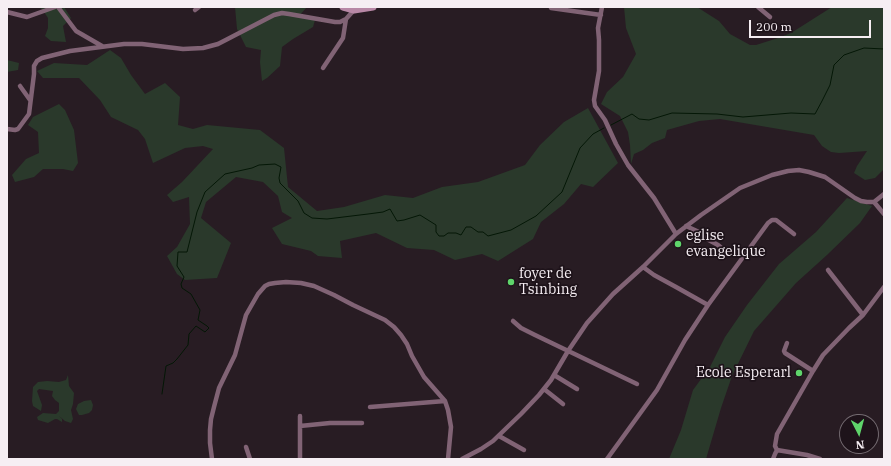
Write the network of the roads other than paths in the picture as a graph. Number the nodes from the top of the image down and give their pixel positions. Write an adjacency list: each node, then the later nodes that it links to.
1 (57, 7): 10 (street); 14 (street)
2 (199, 7): 8 (street)
3 (343, 7): 9 (main road)
4 (373, 7): 9 (main road)
5 (552, 7): 11 (street)
6 (602, 7): 11 (street)
7 (758, 7): 12 (street)
8 (195, 10)
9 (354, 10): 13 (street)
10 (7, 12)
11 (601, 15): 23 (street)
12 (770, 17)
13 (346, 19): 14 (street); 15 (street)
14 (102, 46): 17 (street)
15 (323, 68)
16 (20, 86): 17 (street)
17 (30, 100): 18 (street)
18 (7, 130)
19 (884, 194): 20 (street)
20 (874, 202): 21 (street); 22 (street)
21 (884, 214)
22 (686, 226): 23 (street); 25 (street)
23 (676, 234): 26 (street)
24 (794, 234): 29 (street)
25 (725, 251)
26 (643, 266): 29 (street); 33 (street)
27 (828, 270): 30 (street)
28 (884, 287): 30 (street)
29 (708, 305): 54 (street)
30 (863, 315): 34 (street)
31 (513, 322): 33 (street)
32 (787, 343): 34 (street)
33 (568, 351): 35 (street); 36 (street)
34 (813, 370): 48 (street)
35 (554, 375): 37 (street); 38 (street)
36 (637, 384)
37 (544, 389): 40 (street); 45 (street)
38 (576, 389)
39 (445, 401): 41 (street); 49 (street); 52 (street)
40 (563, 404)
41 (370, 408)
42 (300, 416): 44 (street)
43 (362, 423): 44 (street)
44 (300, 426): 51 (street)
45 (499, 436): 47 (street); 53 (street)
46 (246, 448): 50 (street)
47 (524, 450)
48 (777, 450): 55 (street); 56 (street)
49 (212, 459)
50 (250, 459)
51 (300, 459)
52 (448, 459)
53 (462, 459)
54 (607, 459)
55 (773, 459)
56 (820, 459)

